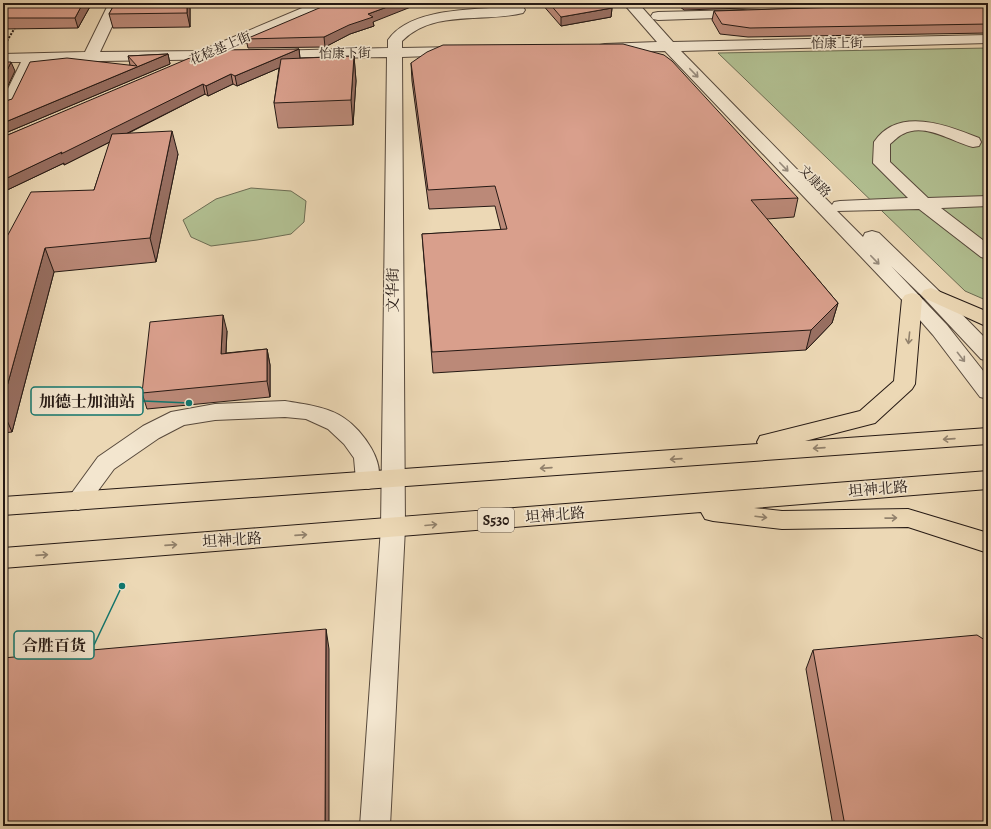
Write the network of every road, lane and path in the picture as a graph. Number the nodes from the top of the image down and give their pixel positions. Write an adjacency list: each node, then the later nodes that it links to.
1 (116, 3): 16 (street)
2 (326, 3): 15 (street, 花稔基上街)
3 (630, 3): 11 (street)
4 (646, 3): 7 (street, 文康路)
5 (518, 10): 14 (street, 文华街)
6 (760, 13): 7 (street)
7 (658, 16): 11 (street, 文康路)
8 (10, 24): 10 (path)
9 (988, 39): 11 (street, 怡康上街)
10 (7, 42)
11 (678, 47): 12 (street); 24 (street, 文康路); 26 (street, one-way to 26)
12 (591, 48)
13 (473, 51): 14 (street, 怡康下街)
14 (394, 52): 15 (street, 怡康下街); 32 (street, 文华街)
15 (201, 56): 16 (street, 怡康下街); 19 (street, 花稔基上街)
16 (90, 57): 18 (street, 怡康下街)
17 (3, 58): 18 (street, 怡康下街)
18 (30, 58): 20 (street)
19 (172, 69)
20 (3, 107)
21 (973, 142): 23 (street)
22 (988, 201): 23 (street)
23 (923, 203): 24 (street); 25 (street)
24 (840, 206): 26 (street, 文康路)
25 (988, 253)
26 (921, 297): 27 (main road); 28 (street, 文康路); 29 (street, one-way to 29); 31 (main road, one-way to 31)
27 (988, 320)
28 (988, 354)
29 (988, 392)
30 (988, 436): 31 (main road, one-way to 31)
31 (708, 456): 32 (main road, one-way to 32)
32 (393, 478): 33 (main road); 38 (street, 文华街)
33 (368, 480): 35 (main road); 35 (street)
34 (988, 480): 37 (main road, 坦神北路 / S530)
35 (78, 501): 36 (main road)
36 (3, 506)
37 (666, 506): 38 (main road, 坦神北路 / S530, one-way to 37); 39 (main road, one-way to 39)
38 (393, 528): 40 (main road, 坦神北路 / S530, one-way to 38); 41 (street, 文华街)
39 (988, 543)
40 (3, 558)
41 (375, 826)

